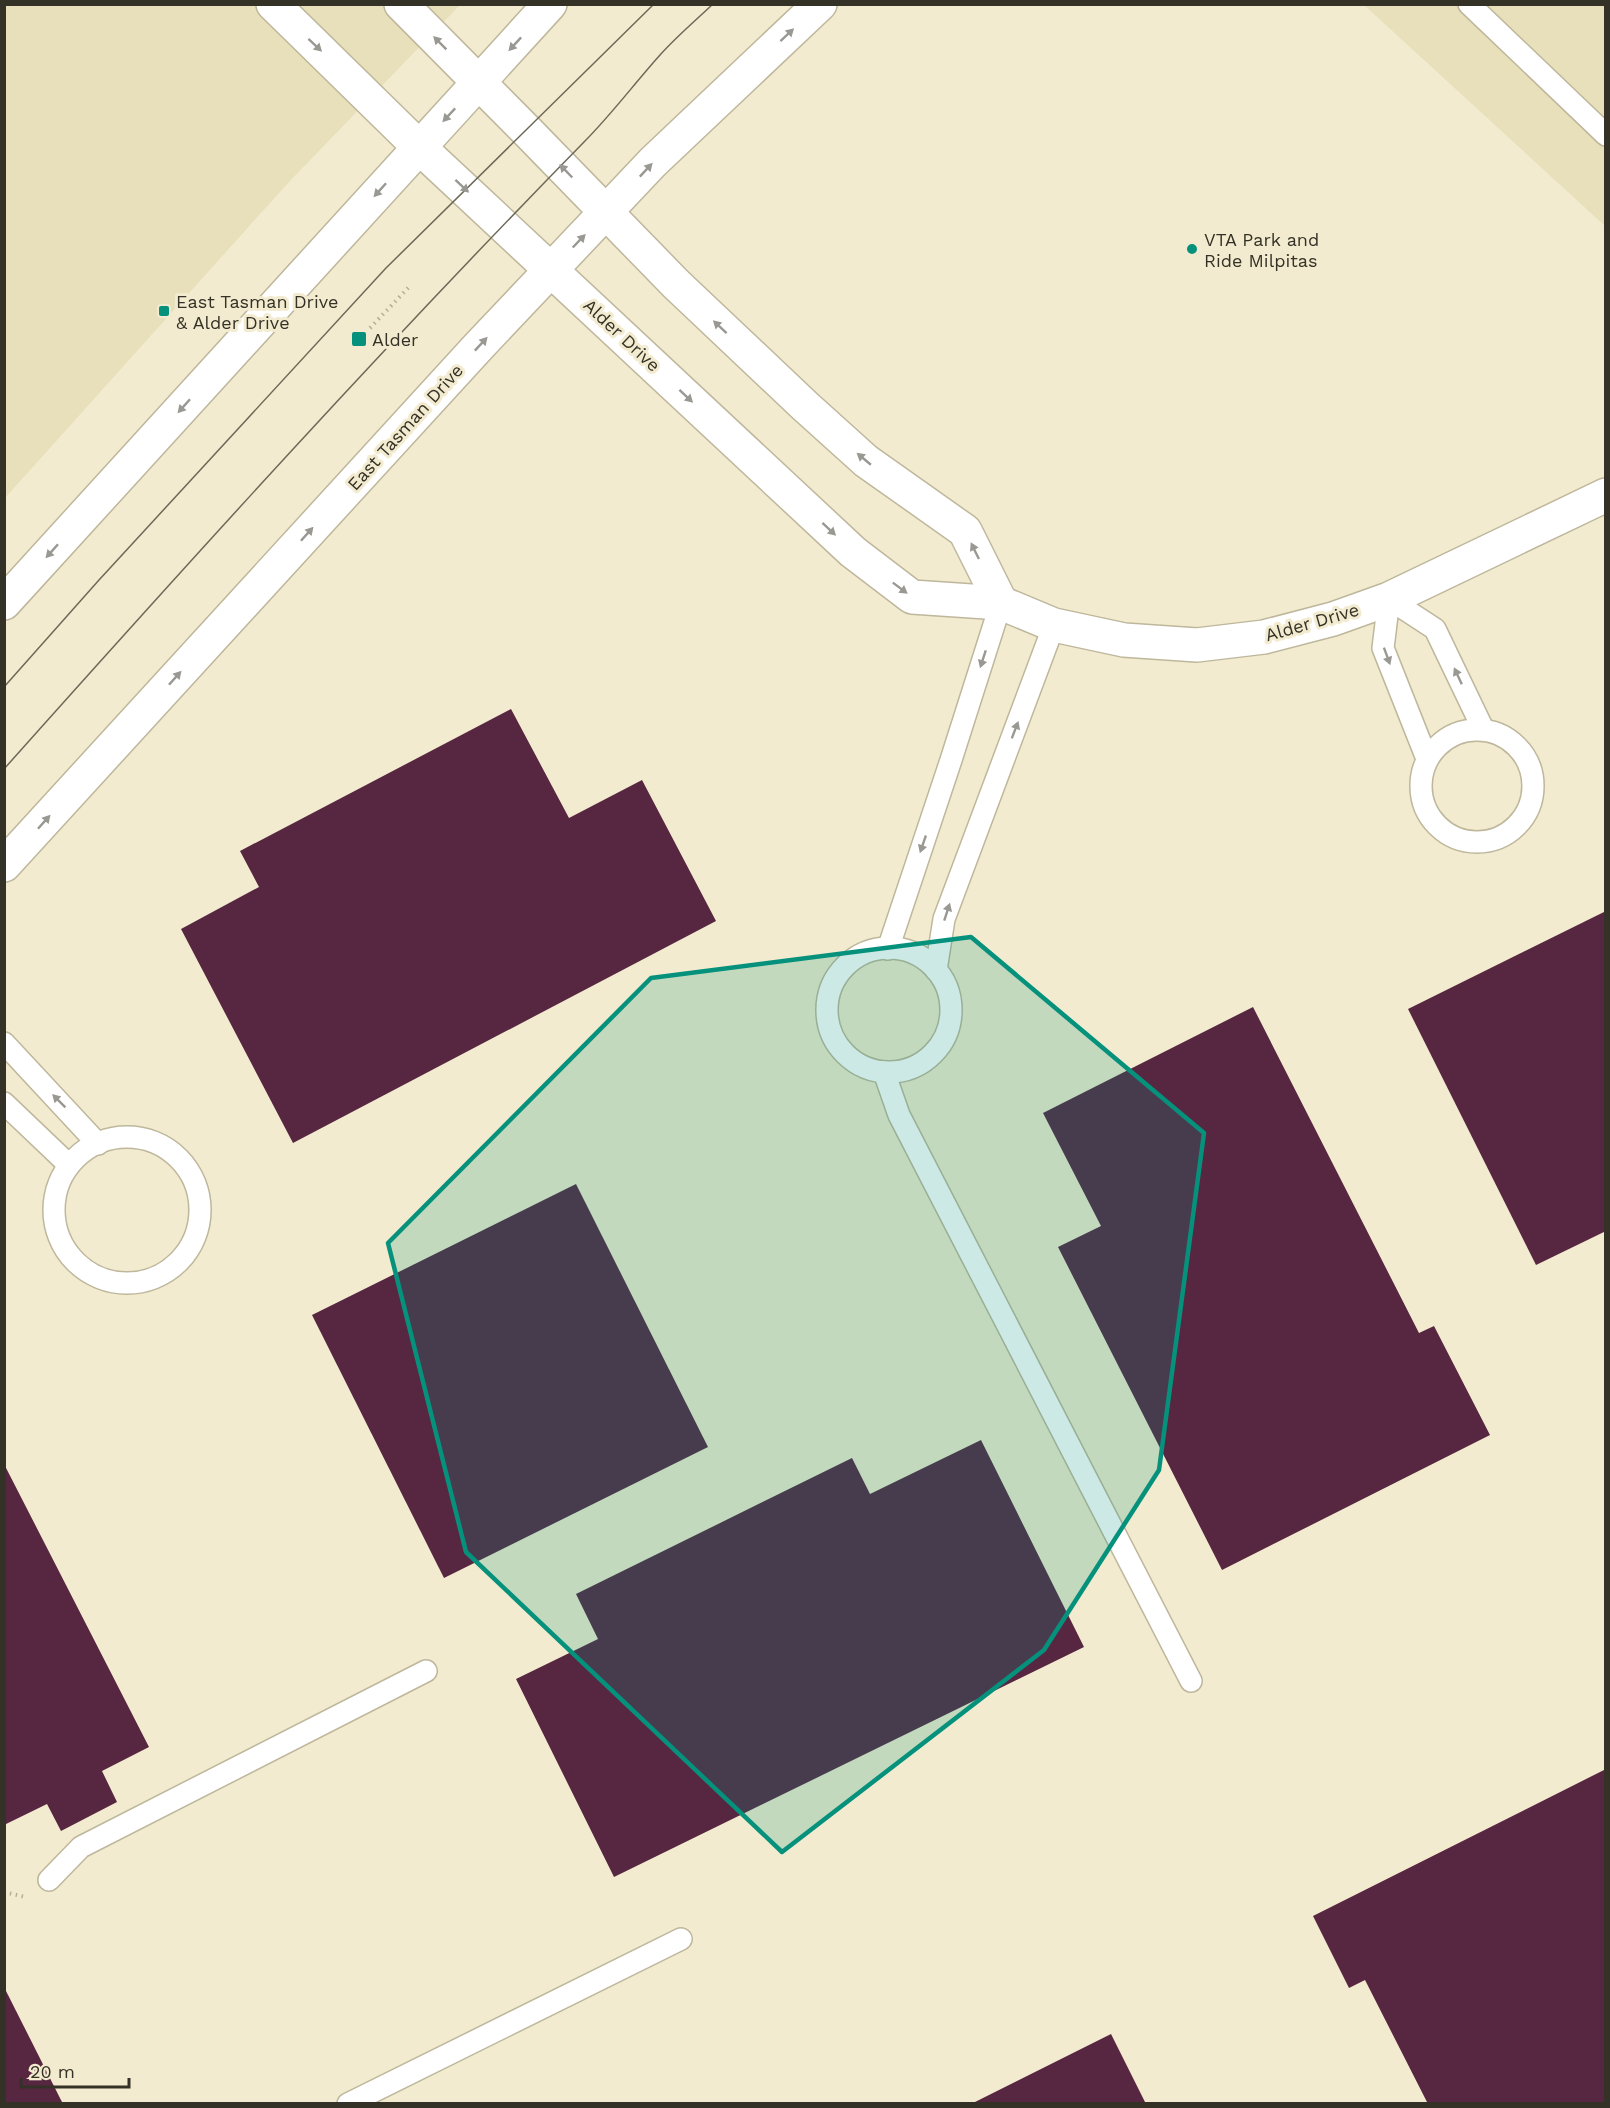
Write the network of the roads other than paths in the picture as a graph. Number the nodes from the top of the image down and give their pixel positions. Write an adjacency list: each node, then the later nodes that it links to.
1 (273, 4): 8 (street, Alder Drive, one-way to 8)
2 (401, 4): 6 (street, one-way to 2)
3 (550, 4): 6 (street, one-way to 6)
4 (820, 4): 9 (street, East Tasman Drive, one-way to 4)
5 (1469, 4): 7 (lane)
6 (479, 83): 8 (street, one-way to 8); 9 (street, one-way to 6)
7 (1605, 135)
8 (419, 147): 10 (street, Alder Drive, one-way to 10); 13 (street, one-way to 13)
9 (607, 213): 10 (street, East Tasman Drive, one-way to 9); 14 (street, one-way to 9)
10 (552, 270): 14 (street, Alder Drive, one-way to 14); 18 (street, East Tasman Drive, one-way to 10)
11 (1605, 495): 12 (street, Alder Drive)
12 (1389, 599): 15 (street, Alder Drive); 16 (lane, one-way to 12); 17 (lane, one-way to 17)
13 (4, 603)
14 (1001, 603): 15 (street, Alder Drive); 19 (lane, one-way to 19)
15 (1054, 626): 20 (lane, one-way to 15)
16 (1483, 729): 17 (lane); 17 (lane)
17 (1427, 759)
18 (4, 865)
19 (888, 949): 20 (lane); 22 (lane)
20 (936, 970): 22 (lane)
21 (4, 1043): 24 (lane, one-way to 21)
22 (884, 1072): 27 (lane)
23 (4, 1103): 25 (lane)
24 (98, 1144): 25 (lane); 25 (lane)
25 (69, 1165)
26 (426, 1671): 28 (lane)
27 (1191, 1681)
28 (49, 1881)
29 (681, 1939): 30 (lane)
30 (348, 2103)

